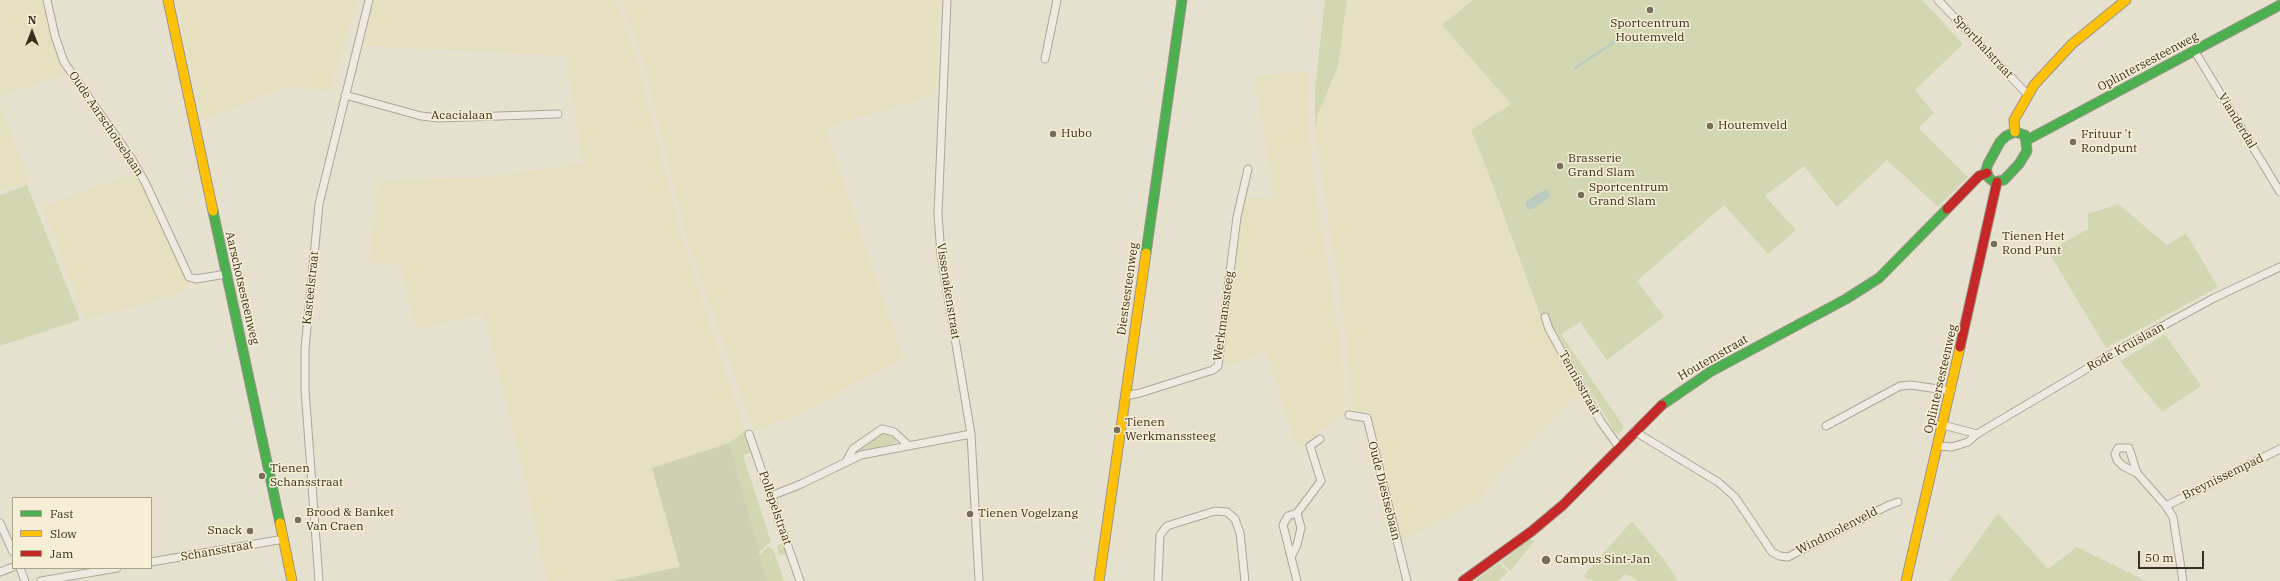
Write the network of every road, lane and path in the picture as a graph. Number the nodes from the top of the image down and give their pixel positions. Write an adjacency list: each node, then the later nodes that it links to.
1 (47, 0): 22 (street, Oude Aarschotsebaan)
2 (168, 0): 22 (street, Aarschotsesteenweg)
3 (369, 0): 12 (street, Kasteelstraat)
4 (947, 0): 31 (street, Vissenakenstraat)
5 (1057, 0): 11 (street)
6 (1182, 0): 25 (street, Diestsesteenweg)
7 (1938, 0): 13 (street, Sporthalstraat)
8 (2126, 0): 13 (street)
9 (2280, 5): 10 (street, Oplintersesteenweg)
10 (2194, 50): 16 (street, Oplintersesteenweg); 20 (street, Vianderdal)
11 (1045, 59)
12 (345, 94): 14 (street, Acacialaan); 56 (street, Kasteelstraat)
13 (2027, 94): 15 (street)
14 (558, 114)
15 (2015, 132): 16 (street); 18 (street)
16 (2027, 140): 19 (street)
17 (1248, 169): 25 (street, Werkmanssteeg)
18 (1987, 174): 19 (street); 29 (street, Houtemstraat)
19 (1997, 182): 24 (street, Oplintersesteenweg)
20 (2280, 192)
21 (2280, 267): 32 (street, Rode Kruislaan)
22 (226, 274): 45 (street, Aarschotsesteenweg)
23 (1545, 317): 36 (street, Tennisstraat)
24 (1951, 391): 27 (street, Oplintersesteenweg); 28 (street)
25 (1125, 396): 59 (street, Diestsesteenweg)
26 (1349, 415): 63 (street, Oude Diestsebaan)
27 (1943, 425): 32 (street); 35 (street, Oplintersesteenweg)
28 (1826, 426)
29 (1634, 431): 36 (street, Houtemstraat); 41 (street, Windmolenveld)
30 (749, 434): 40 (street, Pollepelstraat)
31 (971, 434): 34 (street); 58 (street, Vissenakenstraat)
32 (1977, 434): 35 (street, Rode Kruislaan)
33 (1320, 439): 43 (street)
34 (908, 445): 38 (street); 38 (street)
35 (1938, 446): 65 (street, Oplintersesteenweg)
36 (1619, 447): 64 (street, Houtemstraat)
37 (2280, 449): 42 (street, Breynissempad)
38 (846, 462): 40 (street)
39 (2137, 473): 42 (street)
40 (771, 496): 57 (street, Pollepelstraat)
41 (1898, 502)
42 (2166, 506): 66 (street)
43 (1297, 513): 47 (street); 47 (street)
44 (0, 523): 46 (street)
45 (284, 540): 48 (street, Schansstraat); 55 (street, Aarschotsesteenweg)
46 (12, 550)
47 (1291, 557): 62 (street)
48 (152, 562)
49 (12, 567): 52 (street)
50 (20, 569): 53 (street)
51 (111, 569): 54 (street)
52 (0, 572)
53 (25, 581)
54 (40, 581)
55 (292, 581)
56 (319, 581)
57 (800, 581)
58 (979, 581)
59 (1098, 581)
60 (1158, 581): 61 (street)
61 (1246, 581)
62 (1297, 581)
63 (1407, 581)
64 (1463, 581)
65 (1906, 581)
66 (2183, 581)

